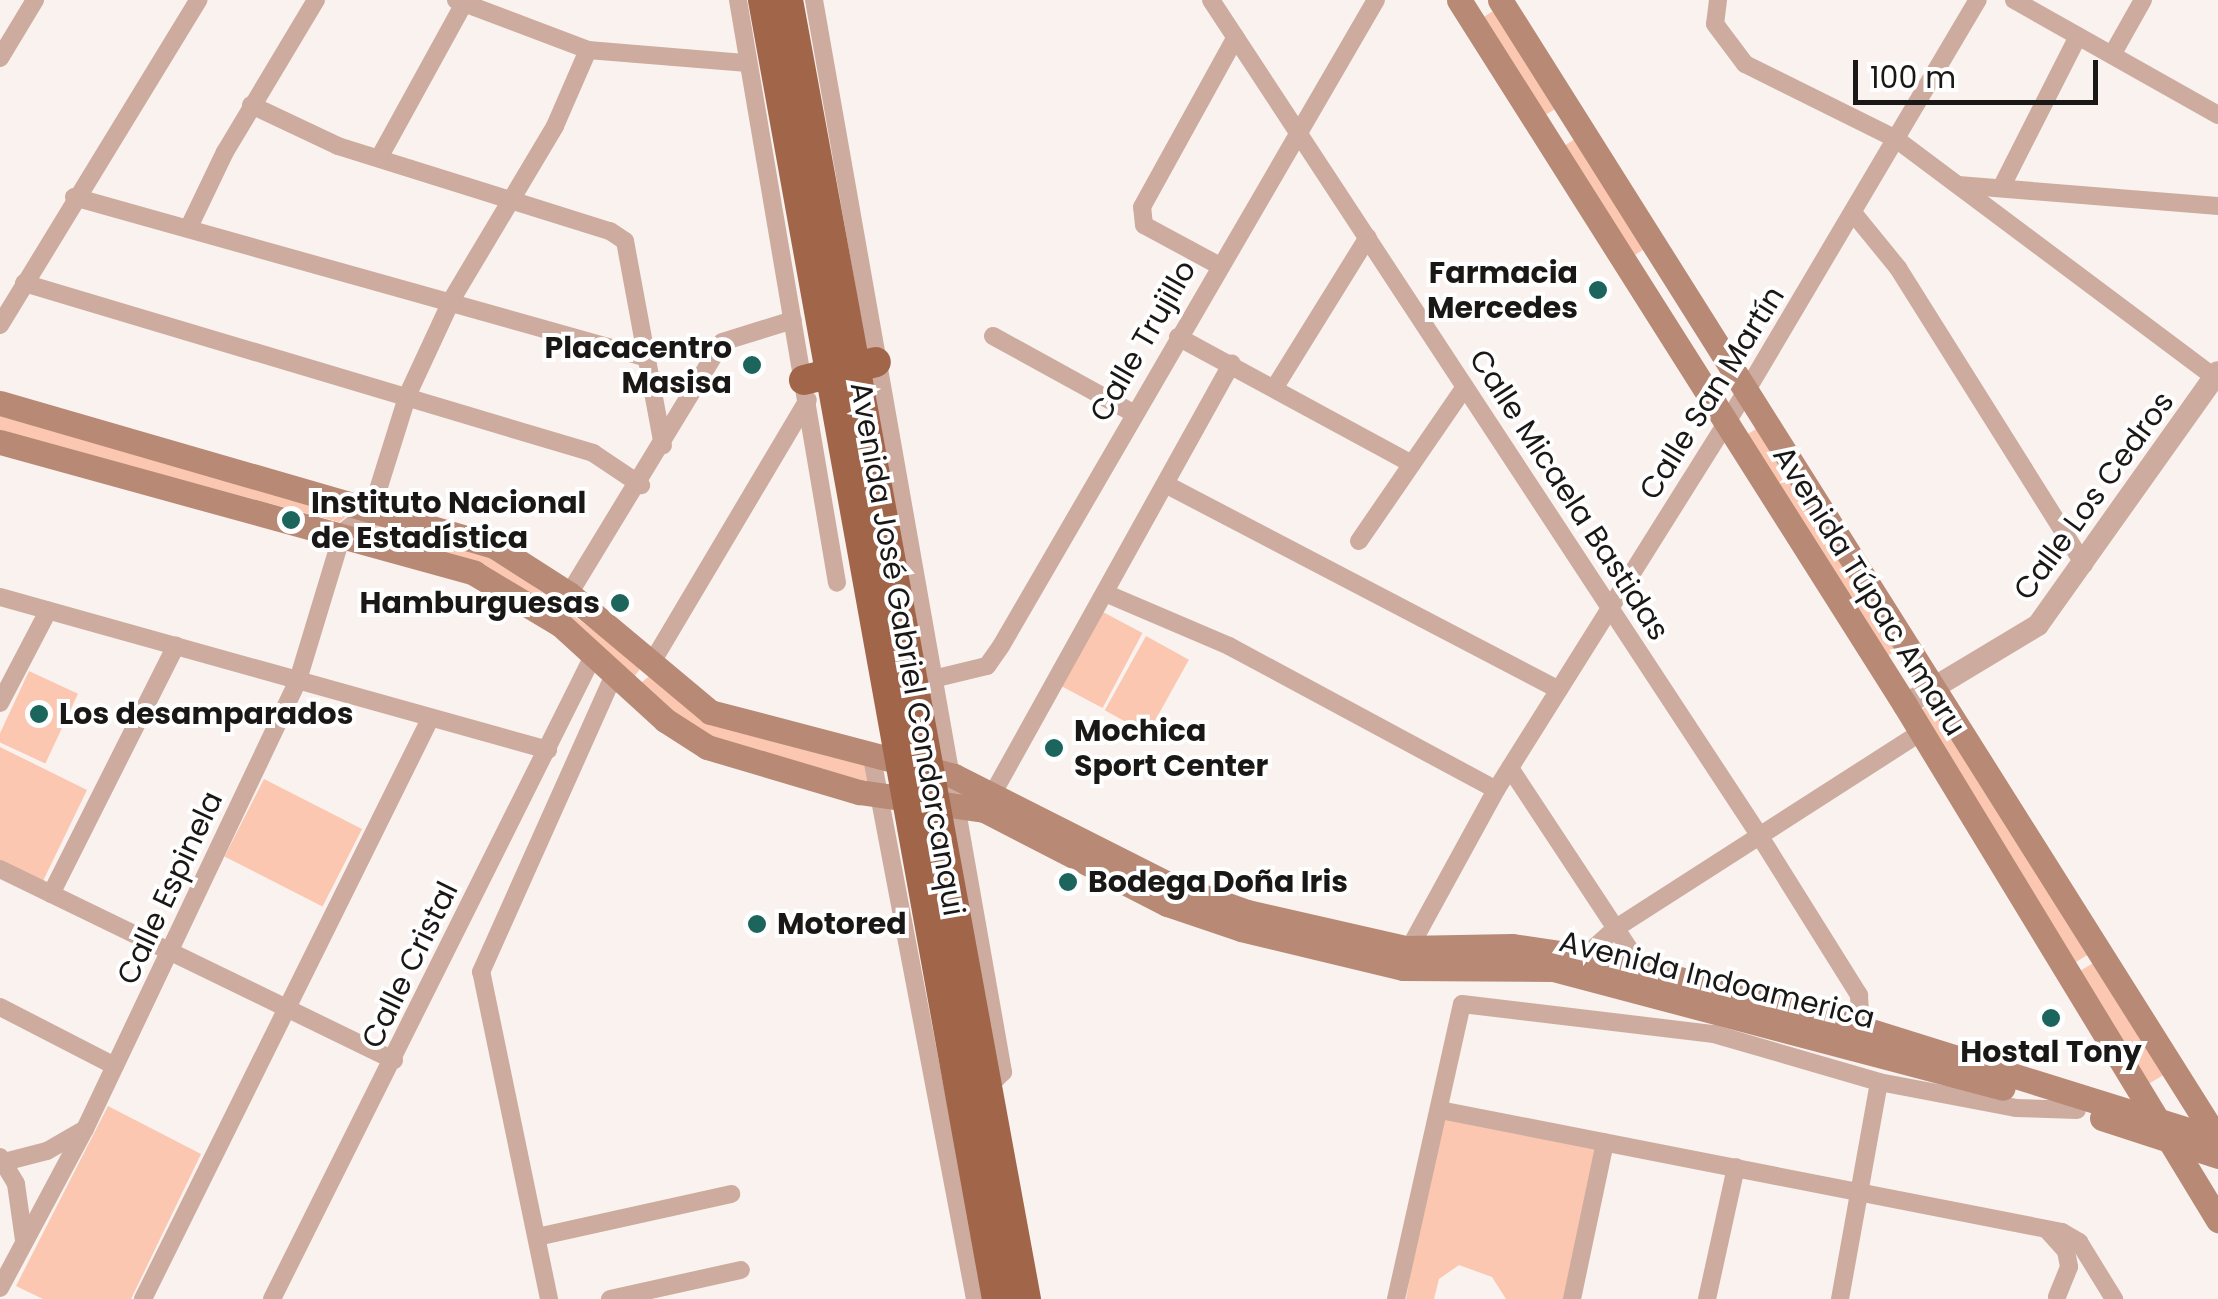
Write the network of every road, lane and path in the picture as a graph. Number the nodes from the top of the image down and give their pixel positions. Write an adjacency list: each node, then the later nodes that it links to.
1 (35, 0): 21 (street)
2 (198, 0): 32 (street)
3 (316, 0): 23 (street)
4 (738, 0): 22 (street)
5 (763, 0): 36 (highway, Avenida José Gabriel Condorcanqui)
6 (788, 0): 51 (highway, Avenida José Gabriel Condorcanqui)
7 (814, 0): 51 (street)
8 (1376, 0): 26 (street, Calle Trujillo)
9 (1497, 0): 16 (street); 24 (main road, Avenida Túpac Amaru)
10 (1718, 0): 28 (street)
11 (1978, 0): 28 (street, Calle San Martín)
12 (2014, 0): 17 (street)
13 (2143, 0): 20 (street)
14 (462, 1): 19 (street); 29 (street)
15 (1217, 3): 18 (street, Calle Micaela Bastidas)
16 (1463, 6): 27 (main road, Avenida Túpac Amaru)
17 (2078, 36): 20 (street); 31 (street)
18 (1236, 37): 26 (street, Calle Micaela Bastidas); 40 (street)
19 (588, 50): 22 (street); 33 (street)
20 (2112, 55): 25 (street)
21 (0, 58)
22 (747, 63): 36 (street)
23 (251, 105): 29 (street); 37 (street)
24 (1568, 110): 27 (main road); 39 (main road, Avenida Túpac Amaru)
25 (2216, 110)
26 (1300, 128): 38 (street, Calle Micaela Bastidas); 40 (street, Calle Trujillo)
27 (1540, 130): 41 (main road, Avenida Túpac Amaru)
28 (1896, 139): 30 (street); 35 (street, Calle San Martín)
29 (379, 158): 33 (street)
30 (1957, 185): 31 (street); 50 (street)
31 (2001, 188): 34 (street)
32 (74, 197): 37 (street); 42 (street)
33 (511, 200): 43 (street); 48 (street)
34 (2218, 206)
35 (1854, 214): 54 (street, Calle San Martín); 68 (street)
36 (788, 218): 44 (street); 51 (highway, Avenida José Gabriel Condorcanqui)
37 (190, 225): 43 (street)
38 (1368, 237): 52 (street); 53 (street, Calle Micaela Bastidas)
39 (1657, 248): 41 (main road); 54 (main road, Avenida Túpac Amaru)
40 (1218, 265): 47 (street, Calle Trujillo)
41 (1626, 267): 58 (main road, Avenida Túpac Amaru)
42 (24, 283): 45 (street); 55 (street)
43 (452, 299): 48 (street); 55 (street)
44 (793, 320): 51 (street); 60 (street)
45 (0, 324)
46 (994, 336): 57 (street)
47 (1178, 337): 49 (street); 57 (street, Calle Trujillo)
48 (647, 358): 60 (street)
49 (1232, 362): 52 (street); 62 (street)
50 (2217, 375): 68 (street, Calle Los Cedros)
51 (835, 376): 67 (highway, Avenida José Gabriel Condorcanqui); 69 (street); 77 (street); 90 (highway, Avenida José Gabriel Condorcanqui)
52 (1275, 387): 61 (street)
53 (1465, 387): 61 (street); 73 (street, Calle Micaela Bastidas)
54 (1747, 390): 58 (street, Calle San Martín); 81 (main road, Avenida Túpac Amaru)
55 (408, 394): 63 (street); 64 (street)
56 (0, 403): 64 (main road, Avenida Indoamerica)
57 (1133, 413): 79 (street, Calle Trujillo)
58 (1726, 424): 73 (street, Calle San Martín); 85 (main road, Avenida Túpac Amaru)
59 (0, 442): 65 (main road)
60 (663, 446): 63 (street)
61 (1412, 464): 66 (street)
62 (1167, 484): 70 (street); 82 (street)
63 (641, 485): 71 (street)
64 (372, 509): 65 (street); 71 (main road, Avenida Indoamerica)
65 (343, 532): 76 (main road); 80 (street, Calle Espinela)
66 (1360, 541)
67 (902, 561): 79 (street); 90 (highway, Avenida José Gabriel Condorcanqui)
68 (2084, 564): 81 (street, Calle Los Cedros)
69 (837, 583)
70 (1104, 593): 92 (street); 93 (street)
71 (569, 594): 77 (main road, Avenida Indoamerica)
72 (0, 597): 74 (street)
73 (1610, 609): 82 (street, Calle San Martín); 94 (street, Calle Micaela Bastidas)
74 (48, 611): 75 (street); 84 (street)
75 (176, 646): 80 (street); 96 (street)
76 (594, 654): 78 (main road); 83 (street, Calle Cristal)
77 (652, 664): 90 (main road, Avenida Indoamerica)
78 (614, 674): 86 (street); 93 (main road)
79 (937, 678): 90 (street)
80 (298, 680): 87 (street); 98 (street, Calle Espinela)
81 (1933, 689): 85 (street, Calle Los Cedros); 99 (main road, Avenida Túpac Amaru)
82 (1559, 690): 91 (street, Calle San Martín)
83 (572, 698): 86 (street); 89 (street, Calle Cristal)
84 (0, 703)
85 (1905, 705): 88 (main road, Avenida Túpac Amaru)
86 (597, 711): 125 (street)
87 (430, 719): 89 (street); 105 (street)
88 (1920, 733): 94 (street); 103 (main road, Avenida Túpac Amaru)
89 (548, 750): 107 (street, Calle Cristal)
90 (914, 767): 93 (highway, Avenida José Gabriel Condorcanqui); 93 (main road, Avenida Indoamerica); 93 (street)
91 (1510, 768): 92 (street, Calle San Martín); 97 (street)
92 (1496, 790): 101 (street, Calle San Martín)
93 (942, 801): 101 (main road, Avenida Indoamerica); 123 (highway, Avenida José Gabriel Condorcanqui); 137 (highway, Avenida José Gabriel Condorcanqui)
94 (1759, 835): 97 (street); 106 (street, Calle Micaela Bastidas)
95 (0, 869): 96 (street)
96 (51, 894): 98 (street)
97 (1616, 928): 100 (street); 102 (street)
98 (170, 951): 105 (street); 108 (street, Calle Espinela)
99 (2099, 954): 103 (main road); 114 (main road, Avenida Túpac Amaru)
100 (1586, 955): 101 (main road, Avenida Indoamerica); 102 (main road, Avenida Indoamerica)
101 (1404, 958): 111 (main road, Avenida Indoamerica)
102 (1642, 968): 106 (main road, Avenida Indoamerica)
103 (2067, 973): 112 (main road, Avenida Túpac Amaru)
104 (0, 1008): 108 (street)
105 (286, 1008): 107 (street); 131 (street)
106 (1862, 1028): 112 (main road, Avenida Indoamerica)
107 (394, 1060): 132 (street, Calle Cristal)
108 (115, 1066): 113 (street, Calle Espinela)
109 (1879, 1082): 110 (street); 111 (street); 120 (street)
110 (1440, 1110): 116 (street); 138 (street)
111 (2078, 1110): 115 (main road, Avenida Indoamerica)
112 (2155, 1117): 114 (main road, Avenida Indoamerica); 115 (main road, Avenida Túpac Amaru)
113 (85, 1129): 118 (street); 126 (street, Calle Espinela)
114 (2218, 1139)
115 (2170, 1141): 117 (main road, Avenida Indoamerica); 122 (main road, Avenida Túpac Amaru)
116 (1605, 1142): 119 (street); 139 (street)
117 (2218, 1156)
118 (4, 1159): 126 (street)
119 (1736, 1168): 120 (street); 140 (street)
120 (1860, 1192): 124 (street); 141 (street)
121 (731, 1194): 125 (street)
122 (2218, 1220)
123 (972, 1222): 135 (street); 136 (highway, Avenida José Gabriel Condorcanqui)
124 (2044, 1228): 128 (street); 130 (street)
125 (537, 1237): 133 (street)
126 (24, 1243): 129 (street, Calle Espinela)
127 (741, 1270): 134 (street)
128 (2100, 1274): 130 (street); 142 (street)
129 (0, 1288)
130 (2055, 1298)
131 (143, 1299)
132 (272, 1299)
133 (550, 1299)
134 (610, 1299)
135 (975, 1299)
136 (998, 1299)
137 (1026, 1299)
138 (1396, 1299)
139 (1572, 1299)
140 (1708, 1299)
141 (1840, 1299)
142 (2114, 1299)

